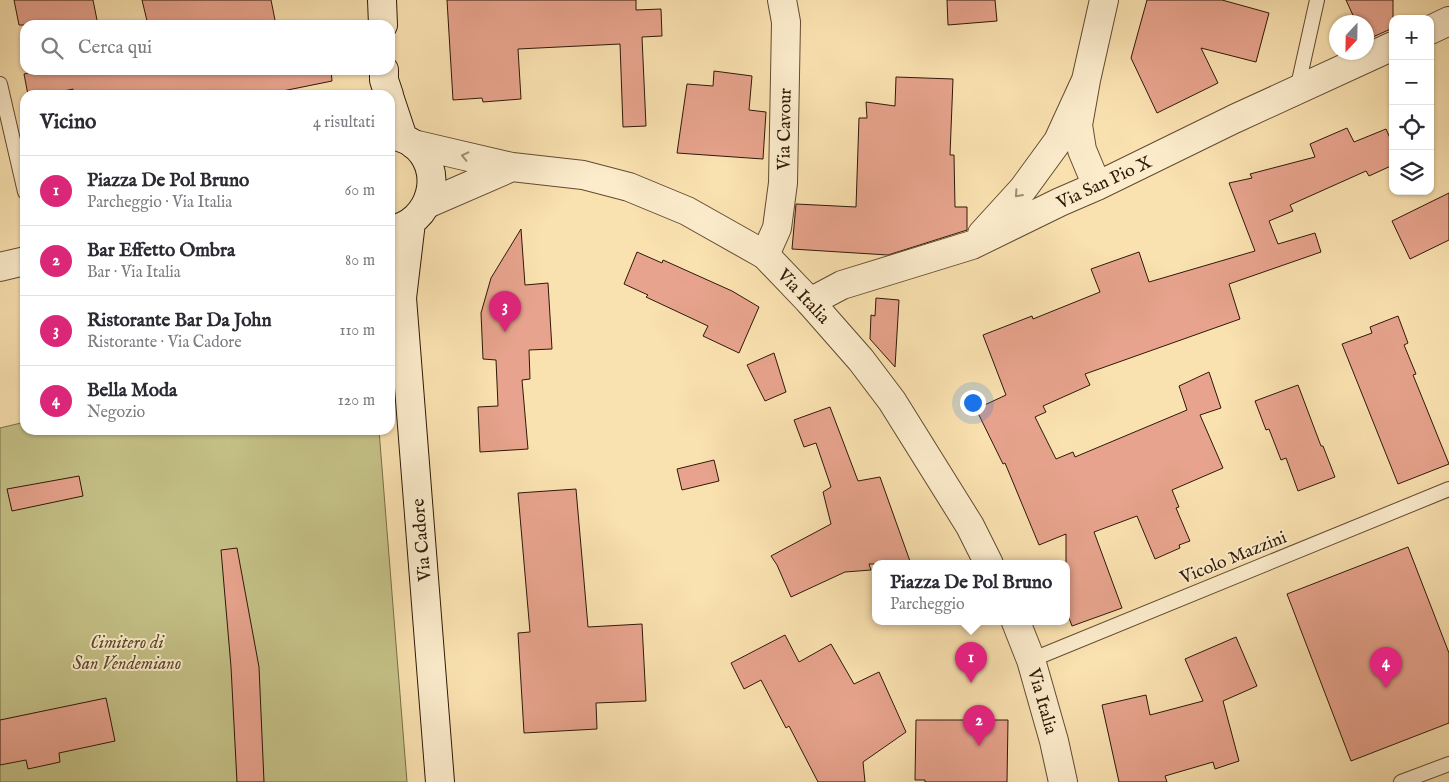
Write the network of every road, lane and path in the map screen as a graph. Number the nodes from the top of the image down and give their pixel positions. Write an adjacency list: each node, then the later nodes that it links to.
1 (382, 0): 5 (street)
2 (782, 0): 21 (street, Via Cavour)
3 (1104, 0): 9 (street)
4 (1317, 0): 11 (lane)
5 (383, 20)
6 (1449, 21): 7 (street)
7 (1434, 28)
8 (1389, 48): 11 (street, Via San Pio X)
9 (1086, 80): 14 (street); 17 (street)
10 (0, 84): 16 (lane)
11 (1296, 90): 17 (street, Via San Pio X)
12 (395, 118): 13 (street, Via Cadore)
13 (402, 139): 15 (street, Via Italia, one-way to 13); 19 (street, Via Cadore)
14 (1058, 140): 18 (street); 20 (street, one-way to 20)
15 (512, 167): 19 (street, Via Italia); 21 (street, Via Italia)
16 (20, 170)
17 (1097, 186): 18 (street, Via San Pio X)
18 (1060, 202): 20 (street, Via San Pio X)
19 (409, 218): 25 (street, Via Cadore)
20 (972, 245): 26 (street, Via San Pio X)
21 (765, 255): 26 (street, Via Italia)
22 (20, 262): 23 (street)
23 (0, 267)
24 (395, 284): 25 (street, Via Cadore)
25 (402, 298): 32 (street, Via Cadore)
26 (810, 302): 28 (street, Via Italia)
27 (1449, 489): 30 (lane, Vicolo Mazzini)
28 (987, 560)
29 (1017, 625): 30 (street, Via Italia)
30 (1031, 660): 33 (street, Via Italia)
31 (1449, 764): 34 (lane)
32 (440, 782)
33 (1063, 782)
34 (1401, 782)

